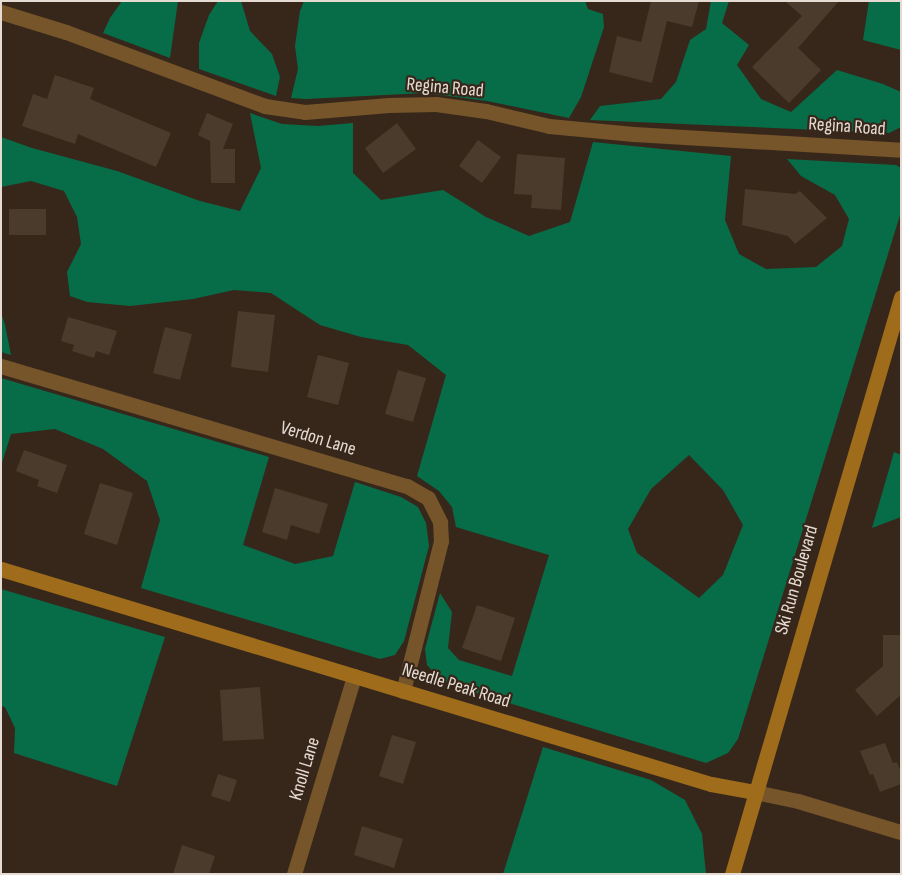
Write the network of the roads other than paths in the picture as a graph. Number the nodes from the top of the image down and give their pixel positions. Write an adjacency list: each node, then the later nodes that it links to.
1 (1, 12): 2 (street, Regina Road)
2 (901, 150)
3 (901, 297): 8 (street, Ski Run Boulevard)
4 (1, 366): 7 (street, Verdon Lane)
5 (1, 569): 6 (street, Needle Peak Road)
6 (354, 676): 7 (street, Needle Peak Road); 10 (street, Knoll Lane)
7 (403, 691): 8 (street, Needle Peak Road)
8 (755, 792): 9 (street, Needle Peak Road); 11 (street, Ski Run Boulevard)
9 (901, 832)
10 (294, 874)
11 (732, 874)

